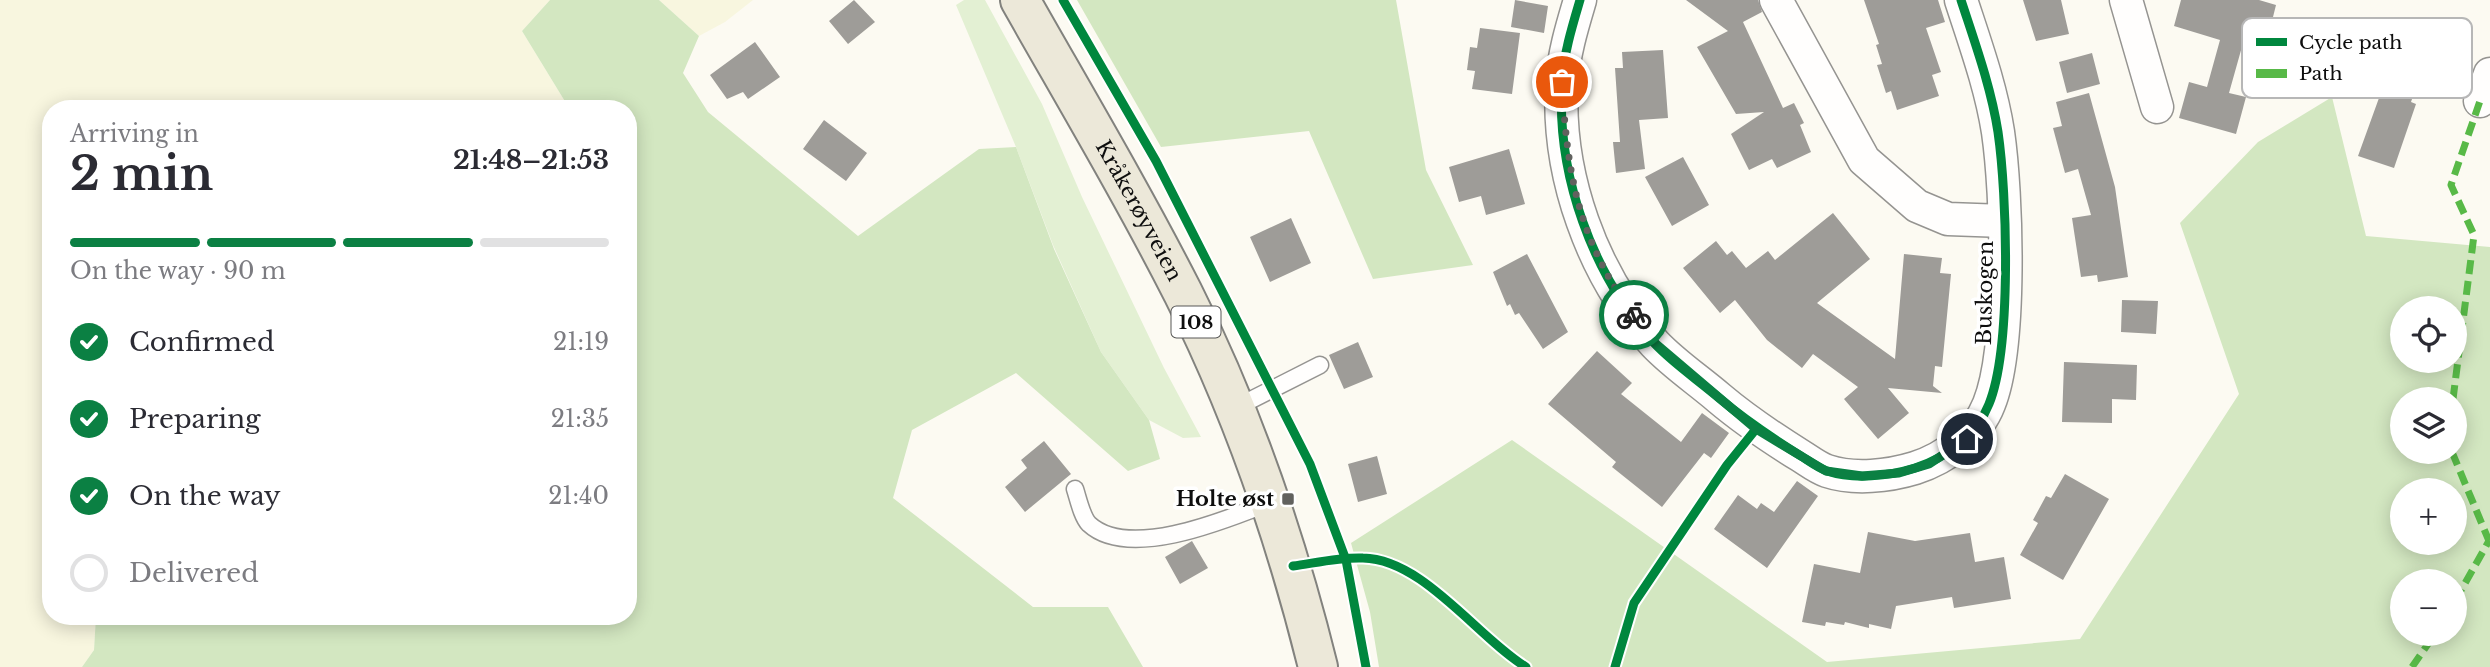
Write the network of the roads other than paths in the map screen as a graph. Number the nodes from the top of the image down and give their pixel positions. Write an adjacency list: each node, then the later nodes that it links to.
1 (1020, 0): 9 (main road, Kråkerøyveien / 108)
2 (1580, 0): 7 (street, Buskogen)
3 (1776, 0): 7 (street, Buskogen)
4 (1961, 0): 7 (street, Buskogen)
5 (2126, 0): 6 (street)
6 (2157, 107)
7 (2004, 221)
8 (1320, 365): 9 (lane)
9 (1235, 408): 11 (main road, Kråkerøyveien / 108)
10 (1075, 489): 11 (lane)
11 (1271, 502): 12 (main road, Kråkerøyveien / 108)
12 (1318, 667)

